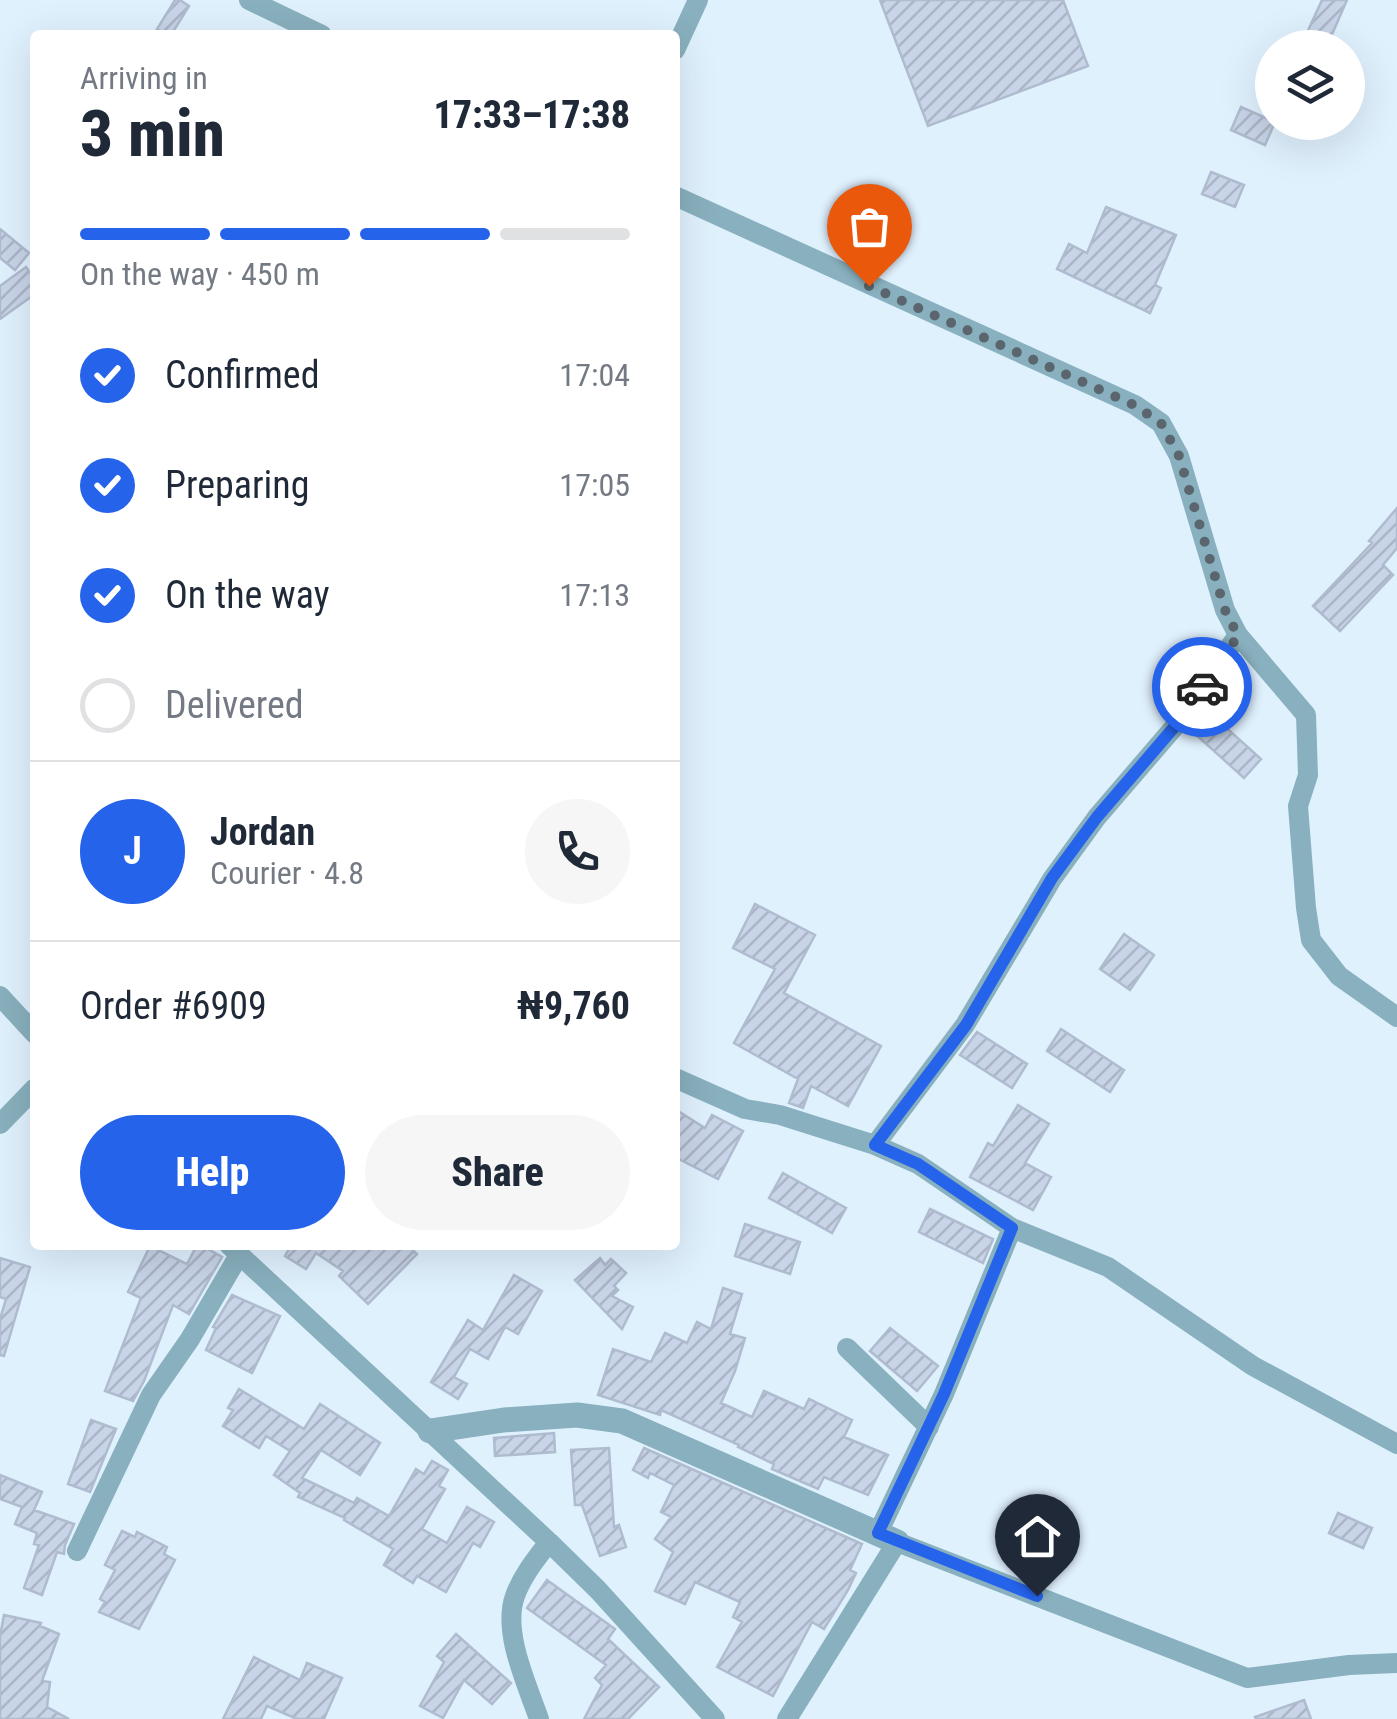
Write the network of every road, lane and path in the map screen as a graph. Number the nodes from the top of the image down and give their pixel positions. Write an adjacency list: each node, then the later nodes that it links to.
1 (249, 0): 3 (street)
2 (698, 0): 4 (street)
3 (312, 30)
4 (680, 39)
5 (680, 198): 6 (street)
6 (1238, 636): 8 (street); 13 (street)
7 (0, 996): 9 (street)
8 (1397, 1018)
9 (30, 1029)
10 (680, 1080): 13 (street)
11 (30, 1093): 12 (street)
12 (0, 1124)
13 (875, 1145): 14 (street)
14 (1012, 1228): 17 (street); 19 (street)
15 (234, 1250): 18 (street); 22 (street)
16 (848, 1348): 17 (street)
17 (928, 1427): 20 (street)
18 (430, 1431): 20 (street); 21 (street)
19 (1397, 1444)
20 (888, 1537): 23 (street); 26 (street)
21 (549, 1542): 24 (street); 25 (street)
22 (77, 1551)
23 (1397, 1663)
24 (538, 1719)
25 (715, 1719)
26 (787, 1719)

